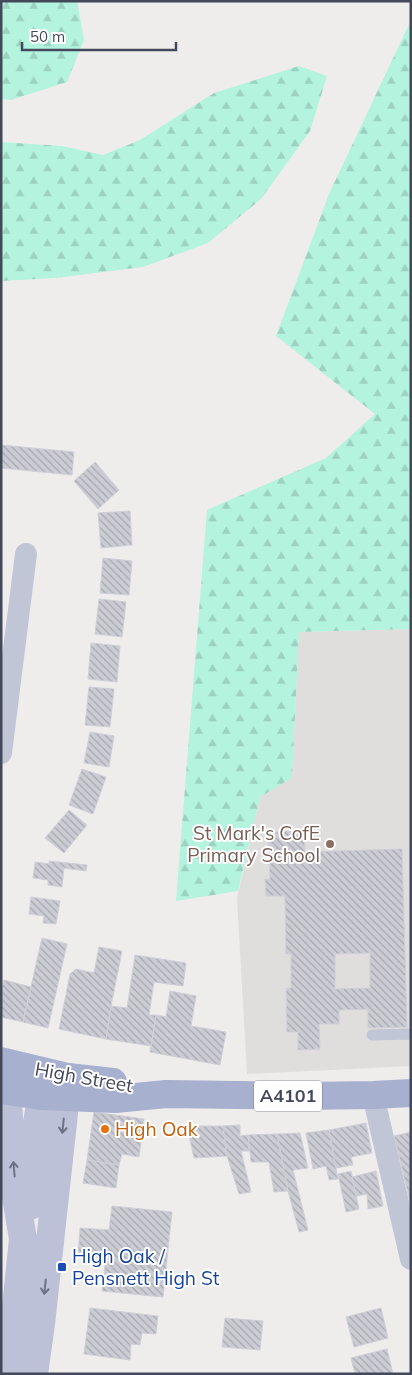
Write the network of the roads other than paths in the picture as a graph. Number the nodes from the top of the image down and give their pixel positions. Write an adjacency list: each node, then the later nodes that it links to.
1 (26, 554): 2 (street)
2 (7, 656): 3 (street)
3 (2, 748): 4 (street)
4 (1, 753)
5 (411, 1034): 6 (lane)
6 (372, 1035)
7 (1, 1061): 8 (main road, High Street / A4101)
8 (58, 1086): 9 (main road, High Street / A4101); 11 (main road, High Street / A4101); 12 (main road); 15 (main road, one-way to 15)
9 (4, 1090): 12 (main road, one-way to 9)
10 (411, 1093): 11 (main road, High Street / A4101)
11 (373, 1095): 13 (street)
12 (23, 1239): 14 (main road)
13 (409, 1246)
14 (7, 1324): 15 (main road); 16 (main road)
15 (41, 1324): 17 (main road)
16 (9, 1374)
17 (34, 1374)

